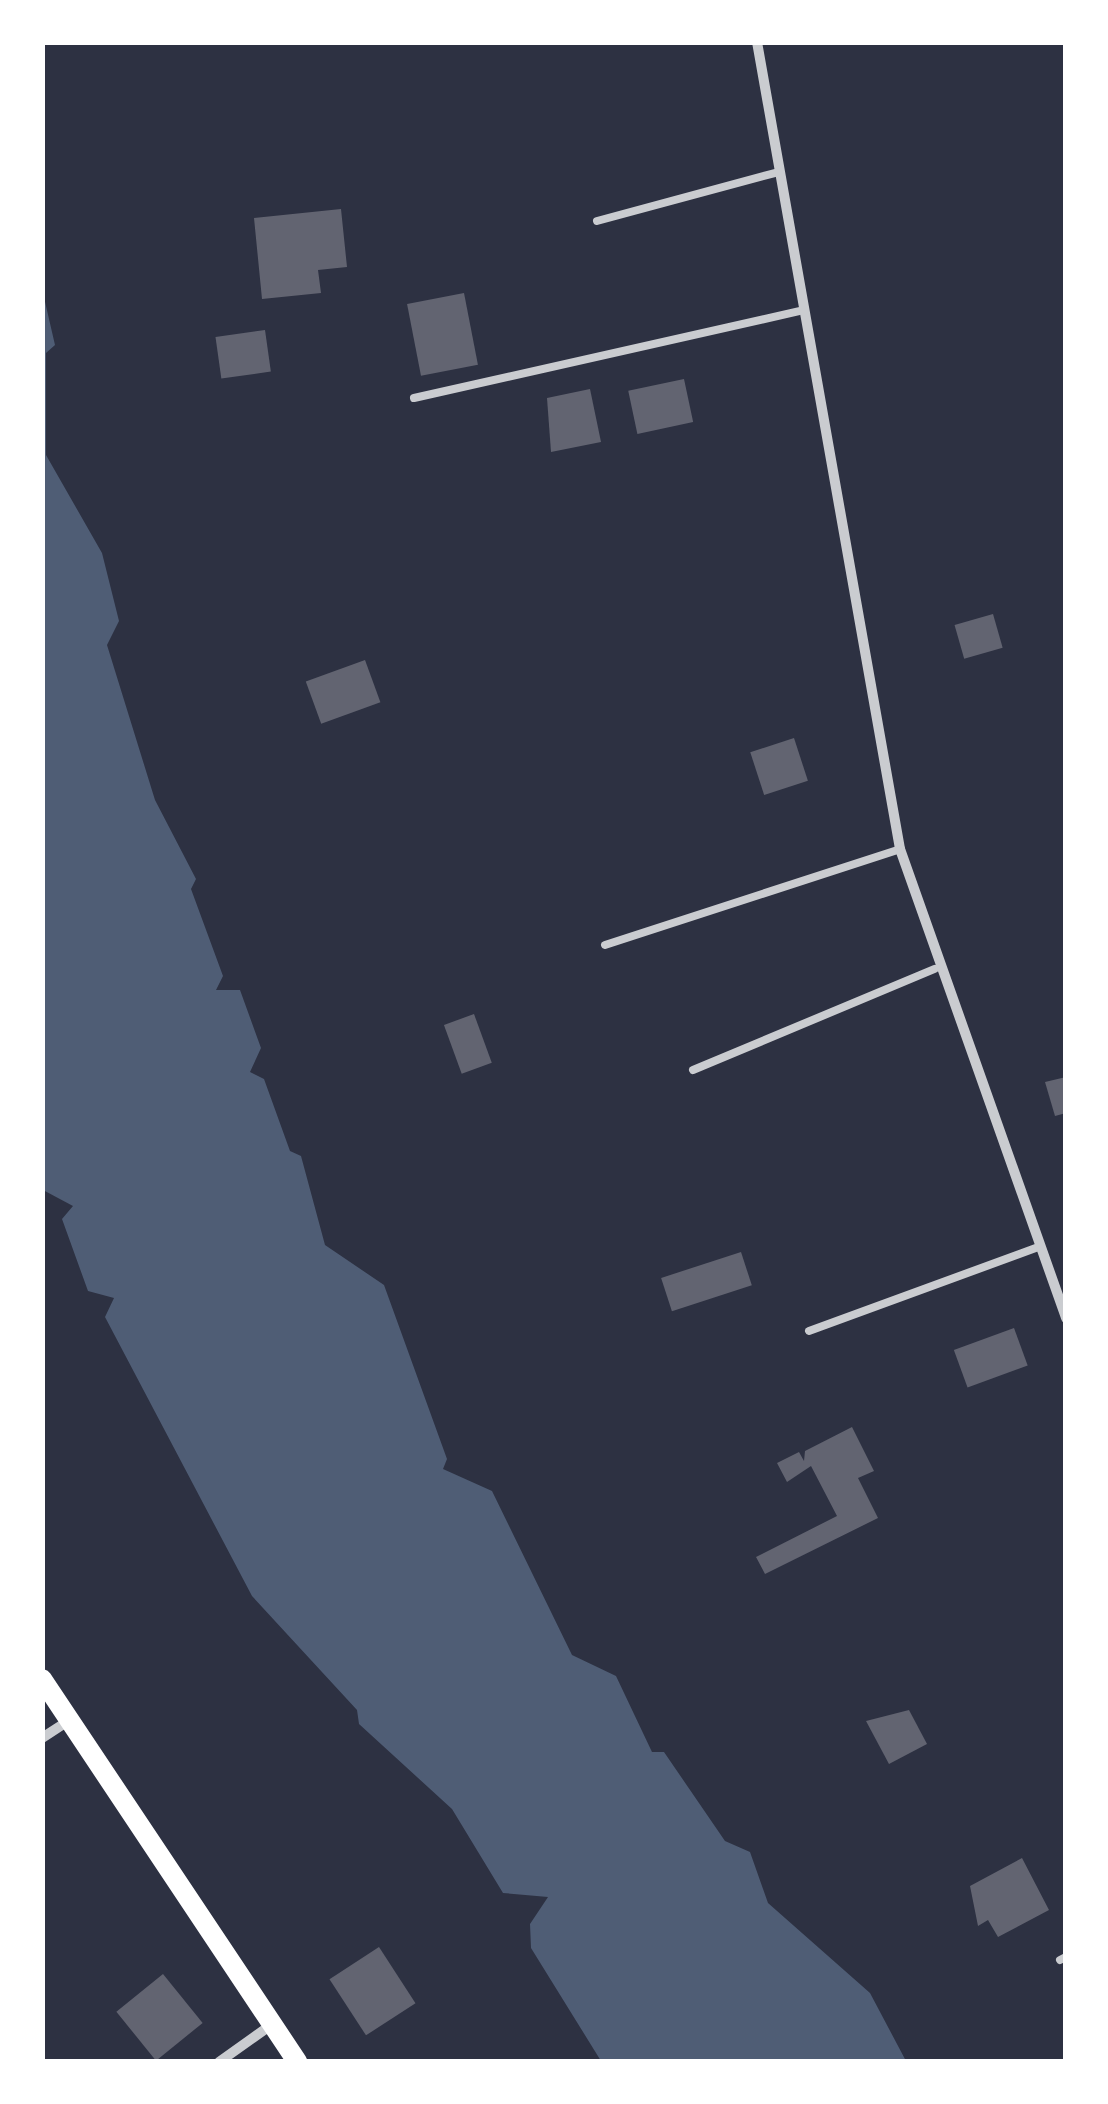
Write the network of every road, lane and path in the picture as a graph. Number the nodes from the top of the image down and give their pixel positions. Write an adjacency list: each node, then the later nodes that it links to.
1 (757, 42): 2 (street)
2 (779, 172): 3 (lane); 4 (street)
3 (597, 221)
4 (801, 311): 5 (lane); 6 (street)
5 (414, 398)
6 (900, 848): 7 (lane); 8 (street)
7 (604, 945)
8 (935, 969): 9 (lane); 10 (street)
9 (692, 1070)
10 (1039, 1248): 11 (street); 12 (lane)
11 (1066, 1319)
12 (809, 1331)
13 (42, 1679): 14 (main road)
14 (67, 1722): 15 (street); 16 (main road)
15 (42, 1738)
16 (271, 2025): 17 (street); 18 (main road)
17 (219, 2062)
18 (296, 2062)

